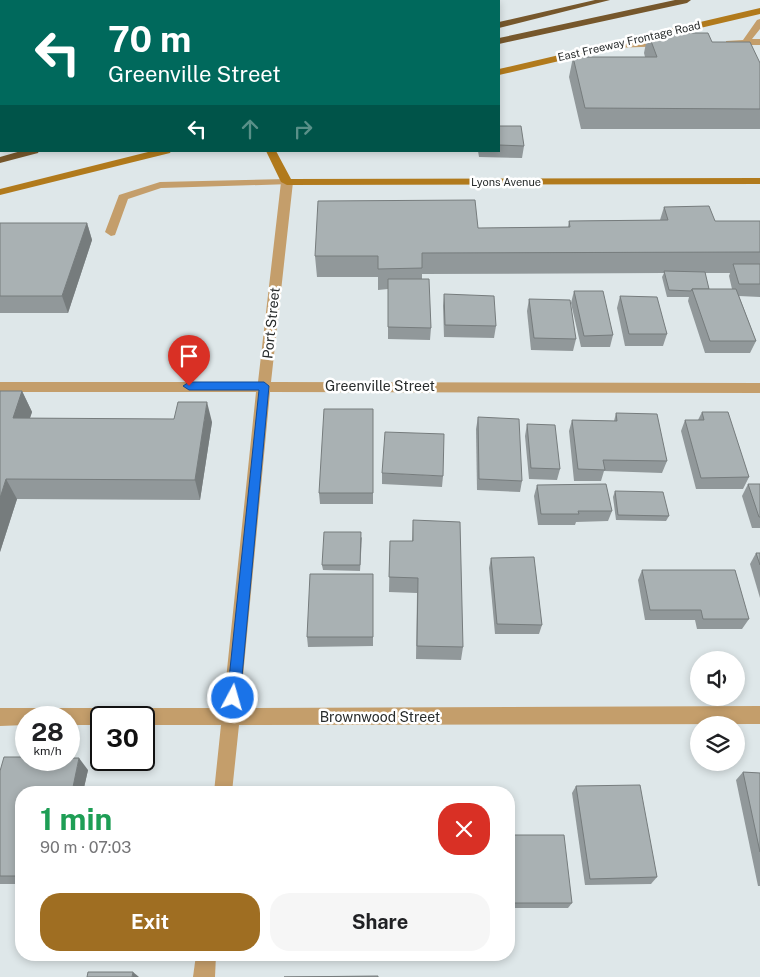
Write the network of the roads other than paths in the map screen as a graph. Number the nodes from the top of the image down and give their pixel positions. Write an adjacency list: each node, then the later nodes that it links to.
1 (606, 0): 6 (highway)
2 (687, 0): 7 (highway)
3 (760, 12): 4 (main road, East Freeway Frontage Road)
4 (749, 14): 5 (street); 10 (main road, East Freeway Frontage Road)
5 (760, 22): 12 (street)
6 (500, 25)
7 (500, 41)
8 (760, 42): 12 (street)
9 (719, 43): 12 (street)
10 (613, 44): 11 (street); 13 (main road, East Freeway Frontage Road)
11 (672, 44)
12 (748, 46)
13 (500, 72)
14 (30, 152): 17 (highway)
15 (162, 152): 20 (main road)
16 (272, 152): 19 (main road)
17 (0, 160)
18 (760, 181): 19 (main road, Lyons Avenue)
19 (287, 182): 21 (street); 22 (street, Port Street)
20 (0, 192)
21 (111, 232)
22 (264, 386): 23 (street, Greenville Street); 24 (street, Greenville Street); 27 (street, Port Street)
23 (0, 387)
24 (760, 388)
25 (760, 715): 27 (street, Brownwood Street)
26 (0, 717): 27 (street, Brownwood Street)
27 (231, 717): 28 (street, Port Street)
28 (224, 786)
29 (205, 961): 30 (street)
30 (204, 977)

